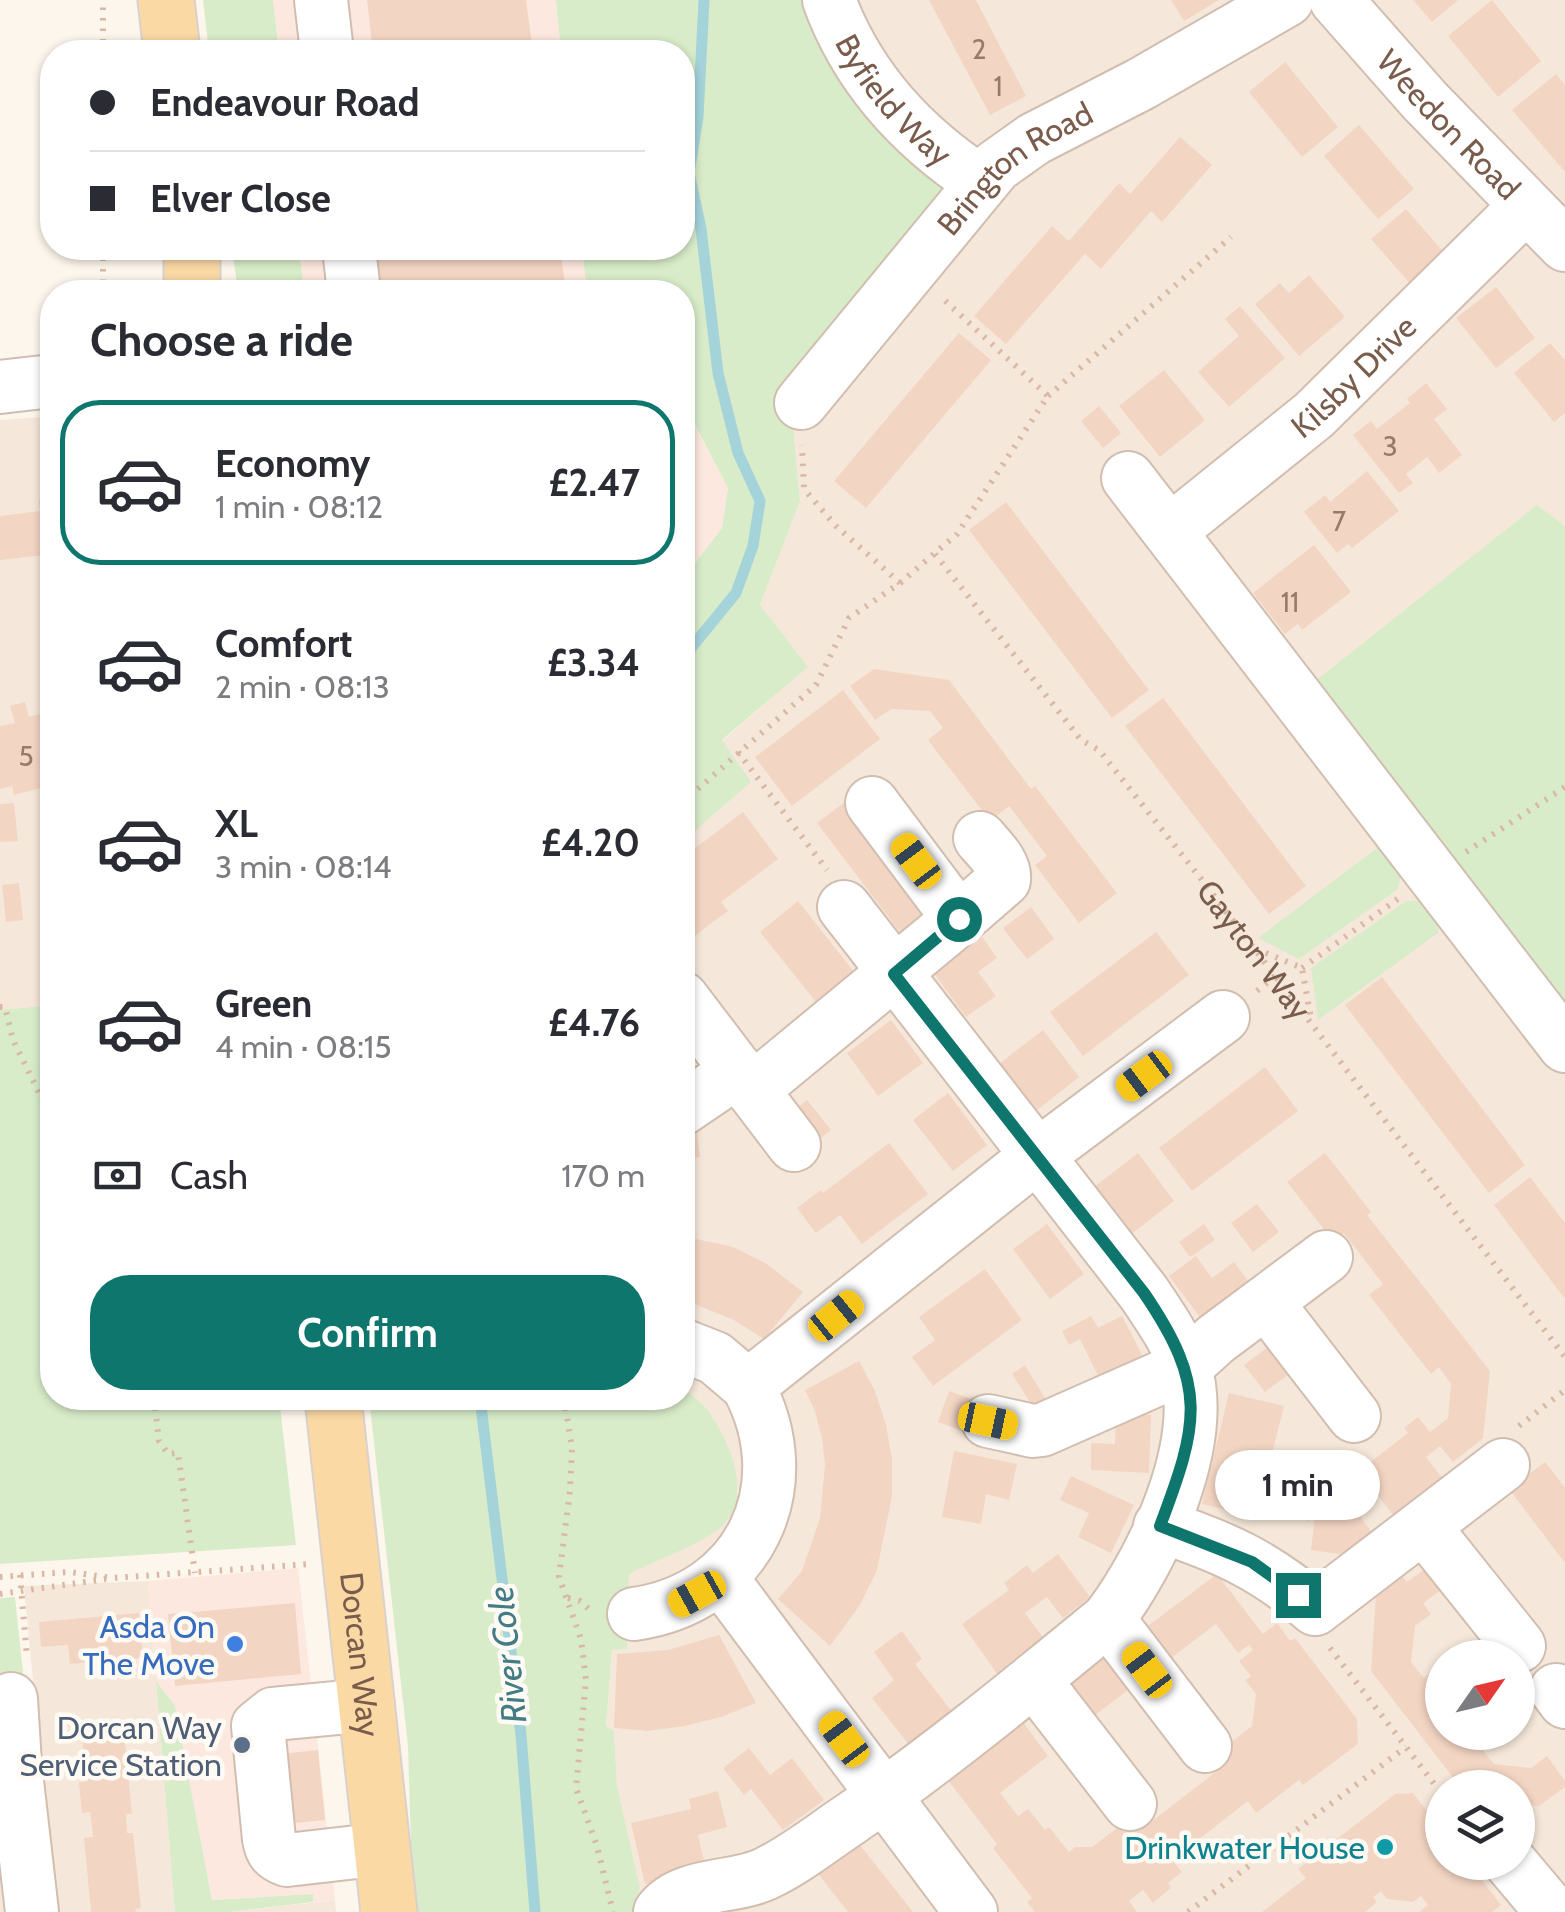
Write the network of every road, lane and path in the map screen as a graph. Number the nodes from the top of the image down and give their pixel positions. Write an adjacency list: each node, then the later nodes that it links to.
1 (104, 0): 7 (path)
2 (166, 0): 8 (main road)
3 (321, 0): 9 (street)
4 (829, 0): 10 (street, Byfield Way)
5 (1287, 0): 10 (street, Brington Road)
6 (1336, 0): 11 (street, Weedon Road)
7 (103, 40)
8 (171, 40)
9 (325, 40)
10 (981, 182): 14 (street, Brington Road)
11 (1526, 206): 13 (street, Weedon Road); 20 (street, Kilsby Drive)
12 (1231, 237): 17 (path)
13 (1565, 245)
14 (912, 267): 17 (path); 18 (street, Brington Road)
15 (40, 382): 16 (street)
16 (0, 387)
17 (1048, 396): 21 (path)
18 (801, 403): 22 (path)
19 (1128, 478): 20 (street)
20 (1170, 531): 28 (street)
21 (935, 554): 22 (path); 31 (path, Gayton Way)
22 (900, 584): 23 (path)
23 (738, 752): 25 (path); 29 (path)
24 (1565, 787): 28 (path)
25 (695, 791)
26 (872, 803): 30 (street)
27 (980, 838): 30 (street)
28 (1433, 874): 32 (path); 38 (street)
29 (844, 907): 33 (street)
30 (959, 919): 33 (street)
31 (1254, 949): 32 (path); 37 (path, Gayton Way)
32 (1302, 968): 37 (path)
33 (894, 974): 39 (street); 43 (street)
34 (0, 1008): 40 (path)
35 (695, 1015): 39 (street)
36 (1223, 1017): 43 (street)
37 (1312, 1024): 47 (path, Gayton Way)
38 (1565, 1046)
39 (745, 1081): 41 (street); 42 (street)
40 (40, 1095)
41 (695, 1102)
42 (794, 1144)
43 (1036, 1156): 48 (street); 49 (street)
44 (1326, 1257): 45 (street)
45 (1267, 1302): 48 (street); 53 (street)
46 (695, 1350): 49 (street)
47 (1565, 1357)
48 (1186, 1367): 54 (street); 56 (street)
49 (748, 1386): 63 (street)
50 (155, 1410): 59 (path)
51 (334, 1410): 72 (main road, Dorcan Way)
52 (566, 1410): 82 (path)
53 (1354, 1416)
54 (988, 1421)
55 (1502, 1465): 57 (street)
56 (1160, 1526): 66 (street); 68 (street)
57 (1424, 1528): 66 (street); 69 (street)
58 (312, 1564): 59 (path)
59 (195, 1574): 62 (path)
60 (20, 1575): 61 (path); 62 (path); 64 (path)
61 (0, 1577)
62 (112, 1578): 64 (path)
63 (721, 1578): 67 (street); 77 (street)
64 (20, 1592): 65 (path); 71 (path)
65 (0, 1594)
66 (1315, 1609): 74 (path)
67 (634, 1614)
68 (1108, 1619): 70 (street); 73 (street)
69 (1514, 1640)
70 (1034, 1680): 77 (street); 78 (street)
71 (11, 1699): 75 (street)
72 (368, 1704): 79 (main road, Dorcan Way); 79 (street)
73 (1206, 1746)
74 (1406, 1747): 76 (path); 85 (path)
75 (8, 1765): 80 (street)
76 (1425, 1772)
77 (886, 1794): 83 (street); 84 (street)
78 (1130, 1804)
79 (383, 1849): 81 (main road, Dorcan Way)
80 (32, 1912)
81 (389, 1912)
82 (613, 1912)
83 (660, 1912)
84 (972, 1912)
85 (1188, 1912)

